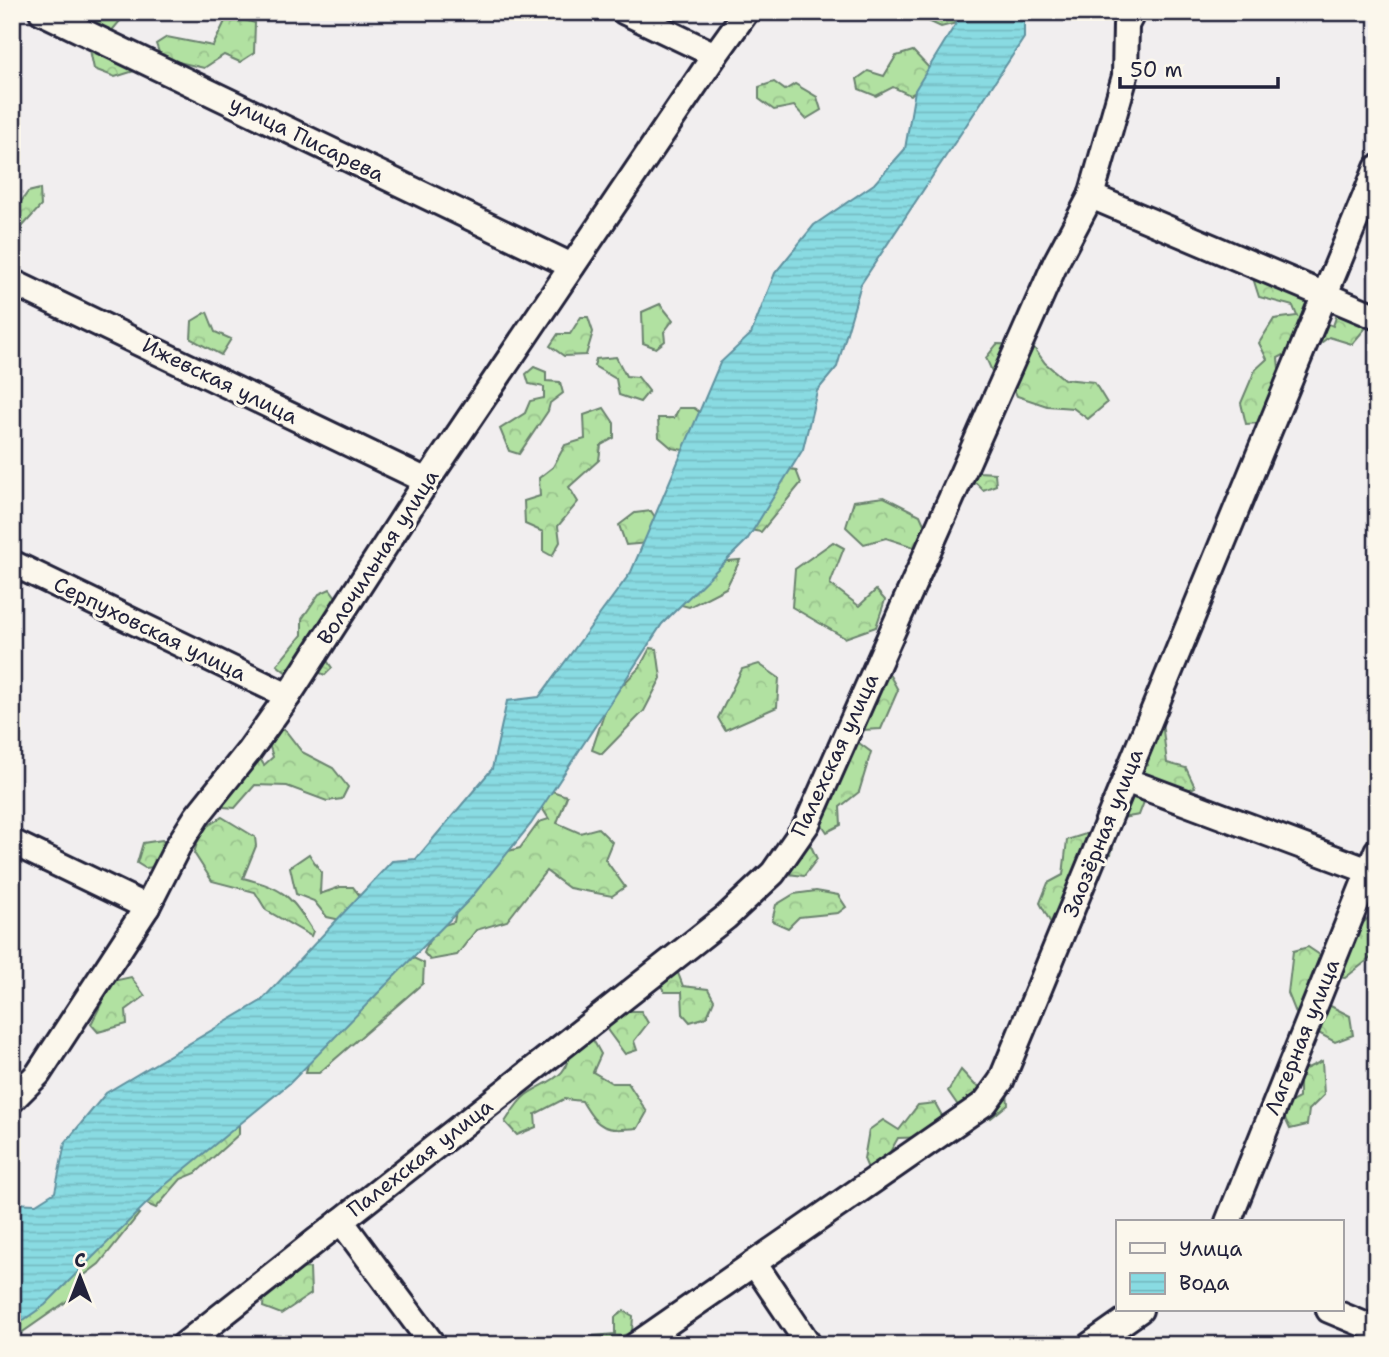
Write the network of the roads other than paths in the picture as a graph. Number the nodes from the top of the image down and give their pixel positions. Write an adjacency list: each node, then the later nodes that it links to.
1 (42, 12): 8 (street, улица Писарева)
2 (625, 12): 5 (street)
3 (746, 12): 5 (street, Волочильная улица)
4 (1133, 12): 7 (street, Палехская улица)
5 (715, 55): 8 (street, Волочильная улица)
6 (1377, 168): 10 (street, Заозёрная улица)
7 (1091, 196): 10 (street); 21 (street, Палехская улица)
8 (572, 266): 12 (street, Волочильная улица)
9 (12, 282): 12 (street, Ижевская улица)
10 (1323, 296): 11 (street); 15 (street, Заозёрная улица)
11 (1377, 317)
12 (427, 481): 14 (street, Волочильная улица)
13 (12, 562): 14 (street, Серпуховская улица)
14 (288, 696): 18 (street, Волочильная улица)
15 (1125, 780): 17 (street); 22 (street, Заозёрная улица)
16 (12, 842): 18 (street)
17 (1374, 865): 20 (street, Лагерная улица)
18 (147, 906): 19 (street, Волочильная улица)
19 (12, 1100)
20 (1229, 1220)
21 (341, 1221): 26 (street, Палехская улица); 27 (street)
22 (754, 1263): 28 (street, Заозёрная улица); 29 (street)
23 (1137, 1312): 30 (street)
24 (1334, 1312): 25 (street)
25 (1377, 1330)
26 (184, 1345)
27 (433, 1345)
28 (636, 1345)
29 (809, 1345)
30 (1090, 1345)

